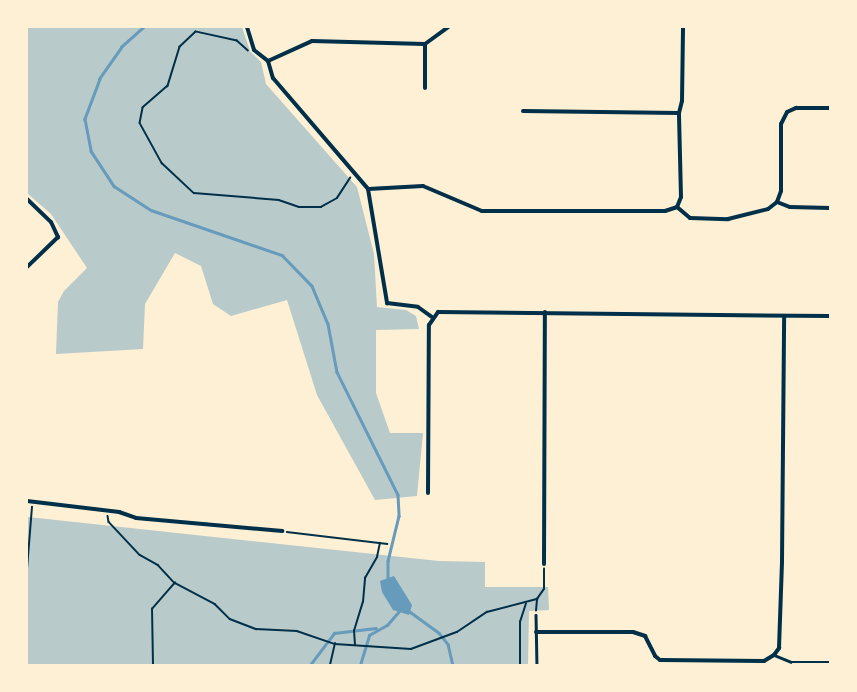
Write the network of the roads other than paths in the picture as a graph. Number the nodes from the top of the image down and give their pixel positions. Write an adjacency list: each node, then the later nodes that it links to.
1 (247, 27): 5 (street)
2 (448, 27): 4 (street)
3 (683, 27): 9 (street)
4 (425, 44): 5 (street); 6 (street)
5 (268, 61): 10 (street)
6 (425, 88)
7 (830, 108): 12 (street)
8 (523, 111): 9 (street)
9 (679, 113): 13 (street)
10 (368, 189): 13 (street); 19 (street)
11 (27, 199): 15 (street)
12 (777, 202): 13 (street); 14 (street)
13 (677, 207)
14 (830, 208)
15 (27, 267)
16 (545, 312): 17 (street); 19 (street); 23 (street)
17 (784, 316): 18 (street); 26 (street)
18 (830, 316)
19 (432, 317): 20 (street)
20 (428, 493)
21 (27, 501): 22 (street)
22 (282, 531)
23 (544, 564)
24 (536, 615): 25 (lane)
25 (536, 632): 26 (street); 28 (lane)
26 (774, 655): 27 (lane)
27 (829, 662)
28 (537, 665)

